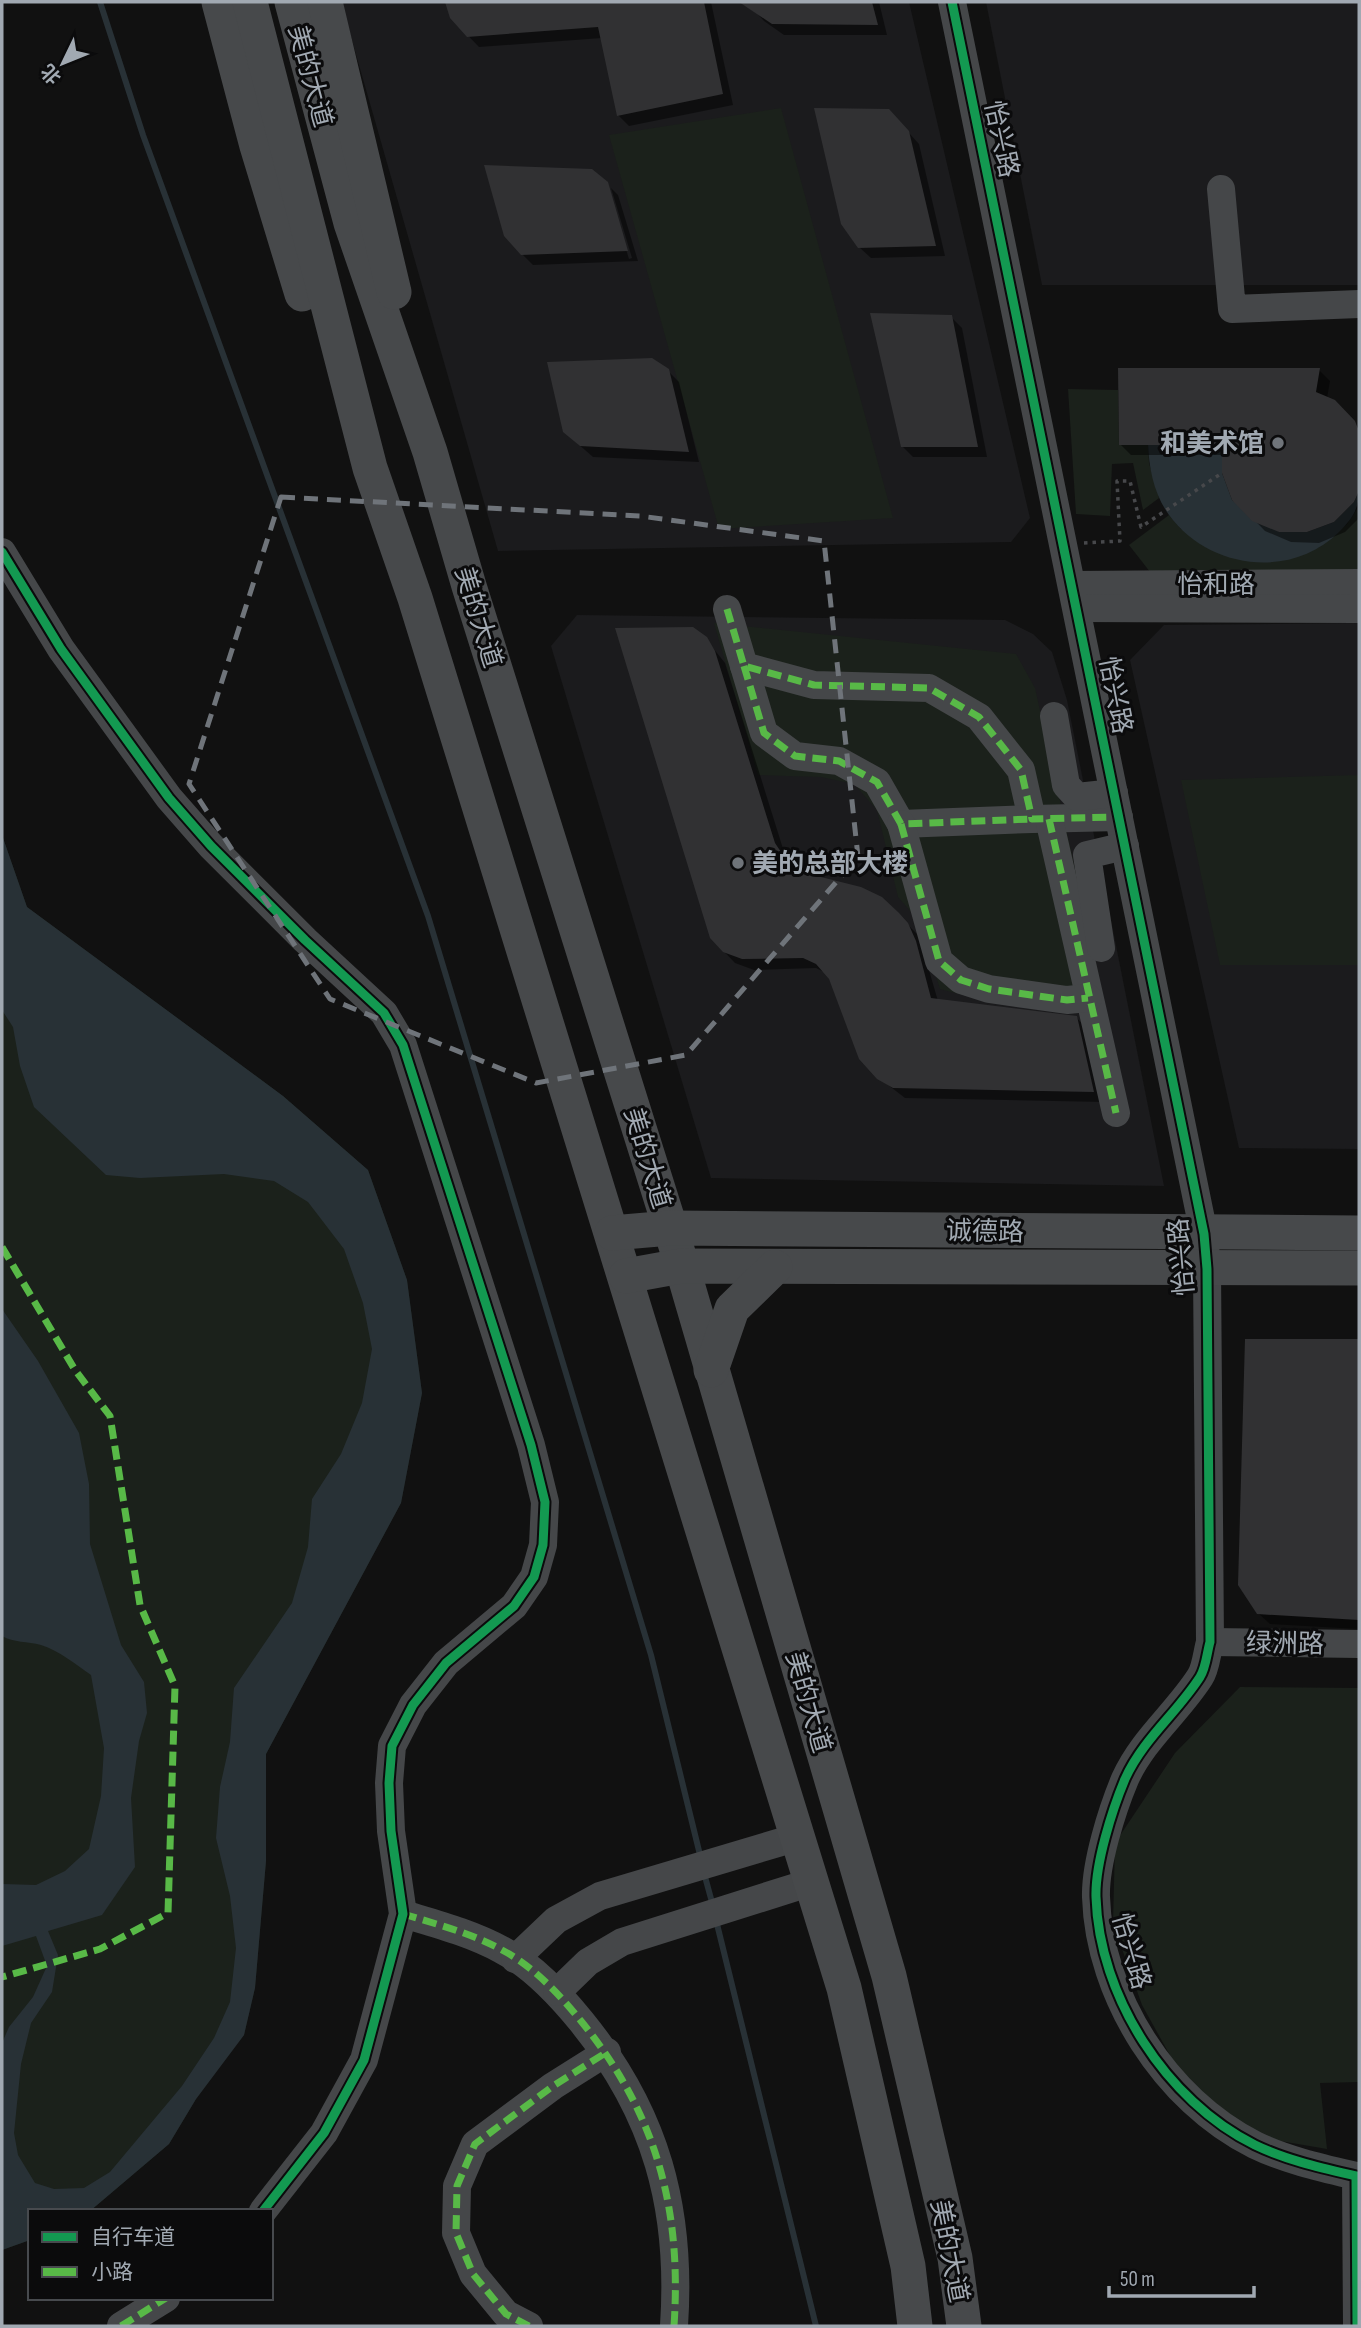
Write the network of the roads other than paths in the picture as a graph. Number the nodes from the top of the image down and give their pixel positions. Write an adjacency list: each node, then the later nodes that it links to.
1 (219, 2): 9 (main road)
2 (250, 2): 9 (main road, 美的大道)
3 (292, 2): 8 (main road, 美的大道)
4 (326, 2): 8 (main road)
5 (952, 2): 12 (street, 怡兴路)
6 (1221, 189): 7 (street)
7 (1359, 304)
8 (430, 452): 24 (main road, 美的大道)
9 (370, 468): 25 (main road, 美的大道)
10 (2, 552): 38 (street)
11 (1359, 583): 12 (street, 怡和路)
12 (1075, 596): 13 (street, 怡和路); 17 (street, 怡兴路)
13 (1359, 609)
14 (727, 610): 15 (street)
15 (744, 666): 18 (street); 19 (street)
16 (1054, 716): 17 (street)
17 (1117, 805): 18 (street); 20 (street, 怡兴路)
18 (1041, 819): 19 (street); 22 (street)
19 (901, 824): 22 (street)
20 (1125, 846): 21 (street); 27 (street, 怡兴路)
21 (1101, 948)
22 (1088, 998): 23 (street)
23 (1116, 1113)
24 (670, 1228): 25 (main road, 诚德路); 27 (main road, 诚德路); 28 (main road, 美的大道)
25 (612, 1233): 32 (main road, 美的大道)
26 (1359, 1233): 27 (main road, 诚德路)
27 (1204, 1234): 31 (street, 怡兴路)
28 (681, 1266): 29 (main road, 诚德路); 32 (main road, 诚德路); 33 (main road, 美的大道)
29 (775, 1267): 31 (main road, 诚德路); 33 (main road)
30 (1359, 1268): 31 (main road, 诚德路)
31 (1207, 1269): 34 (street, 怡兴路)
32 (626, 1276): 36 (main road, 美的大道)
33 (711, 1370): 49 (main road, 美的大道)
34 (1210, 1642): 35 (street, 绿洲路); 42 (street, 怡兴路)
35 (1359, 1643)
36 (798, 1837): 37 (main road, 美的大道); 39 (street)
37 (812, 1882): 40 (street); 48 (main road, 美的大道)
38 (403, 1914): 39 (street); 43 (street)
39 (515, 1959): 40 (street)
40 (557, 1992): 41 (street)
41 (607, 2052): 46 (street); 47 (street)
42 (1358, 2176): 50 (street, 怡兴路)
43 (265, 2209)
44 (163, 2300): 45 (street)
45 (121, 2326)
46 (529, 2326)
47 (674, 2326)
48 (915, 2326)
49 (964, 2326)
50 (1357, 2326)

